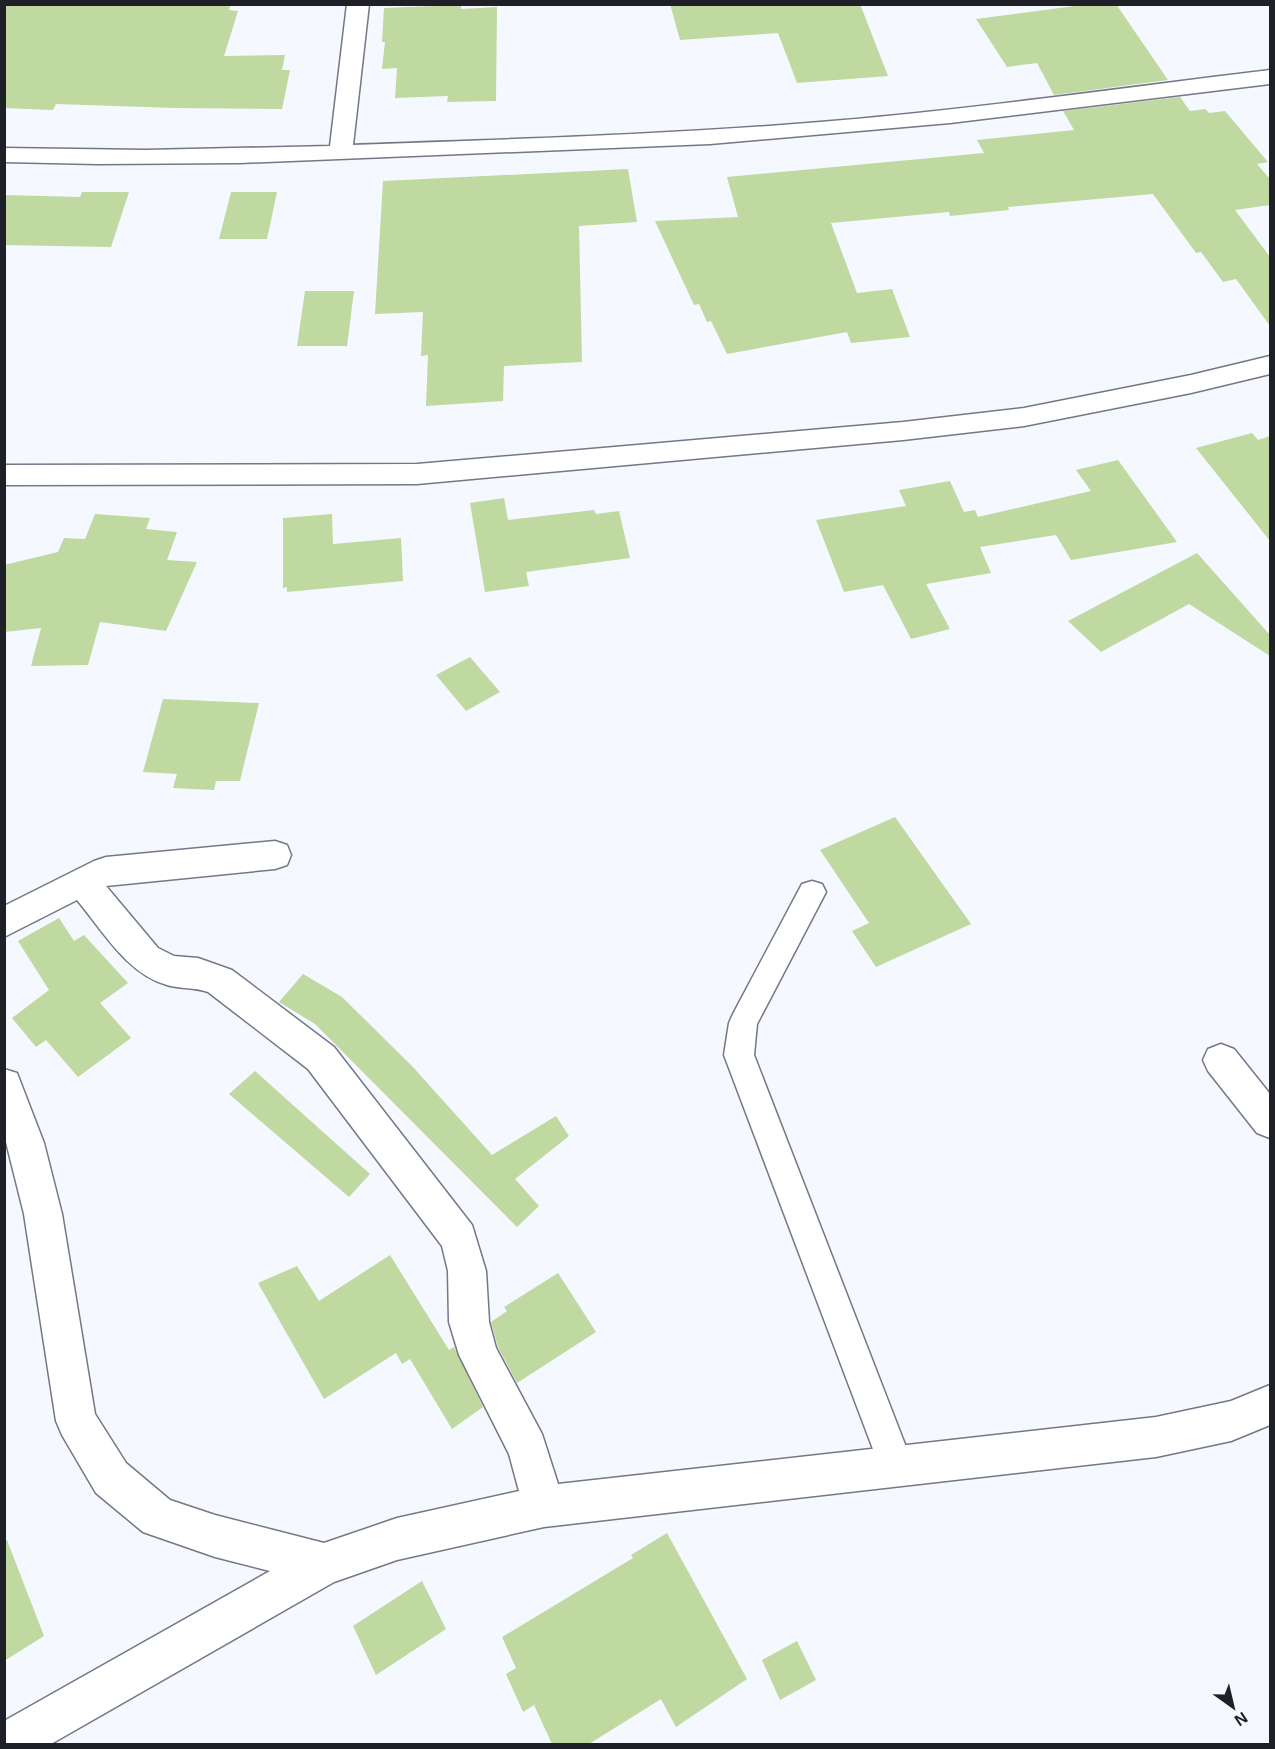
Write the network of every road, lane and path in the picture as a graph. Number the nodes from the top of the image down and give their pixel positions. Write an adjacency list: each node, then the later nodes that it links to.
1 (358, 4): 3 (street)
2 (1270, 77): 3 (street)
3 (341, 153): 4 (street)
4 (4, 155)
5 (1270, 364): 6 (street)
6 (4, 475)
7 (275, 855): 8 (street)
8 (82, 882): 10 (street); 16 (street)
9 (812, 891): 15 (lane)
10 (4, 922)
11 (1221, 1060): 13 (street)
12 (4, 1085): 17 (street)
13 (1270, 1121)
14 (1270, 1405): 15 (street)
15 (896, 1465): 16 (street)
16 (544, 1506): 17 (street)
17 (324, 1564): 18 (street)
18 (8, 1744)

